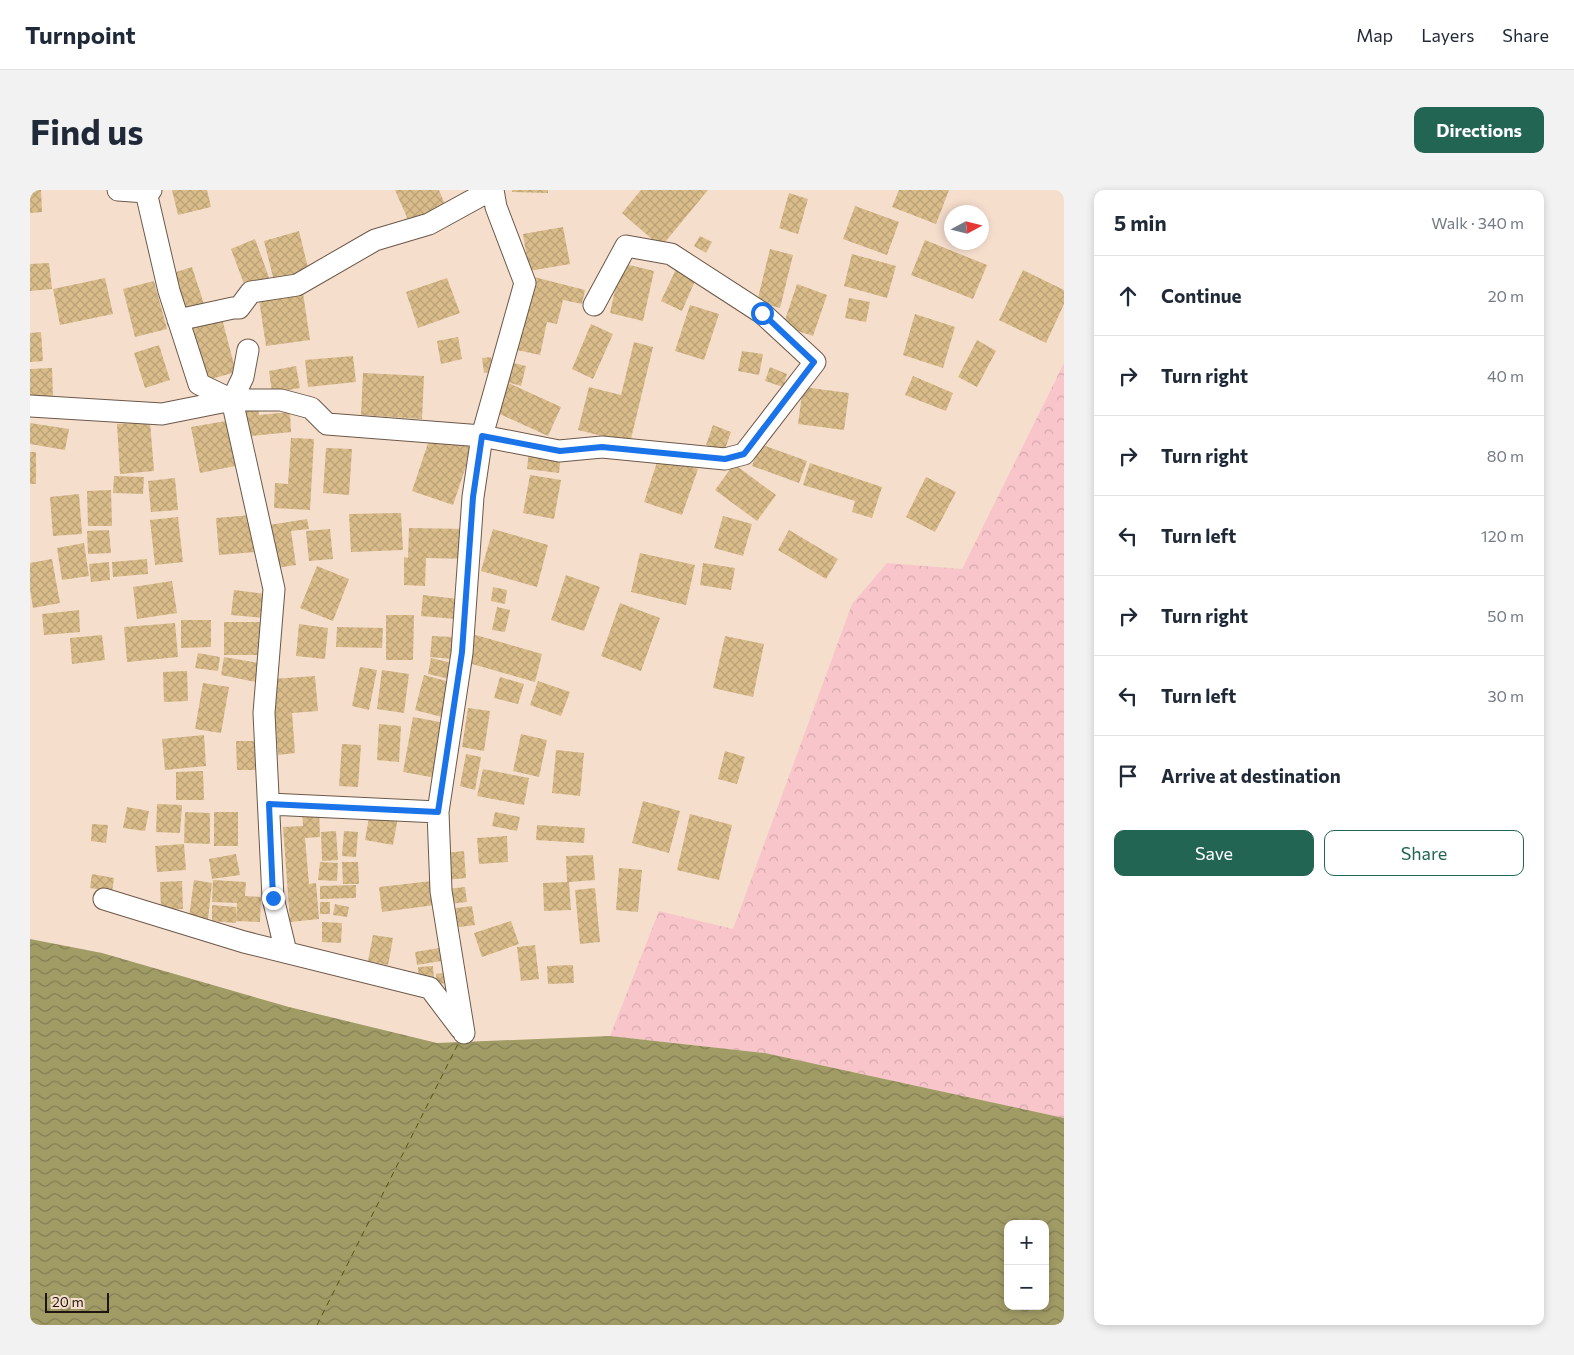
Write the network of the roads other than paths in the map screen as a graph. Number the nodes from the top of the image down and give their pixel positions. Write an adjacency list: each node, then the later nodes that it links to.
1 (118, 190): 3 (street)
2 (492, 190): 5 (street); 9 (street)
3 (149, 191): 5 (street)
4 (594, 305): 9 (street)
5 (178, 320): 7 (street)
6 (248, 350): 7 (street)
7 (232, 400): 8 (street); 9 (street); 10 (street)
8 (30, 406)
9 (482, 436): 11 (street)
10 (269, 804): 11 (street); 13 (street)
11 (438, 812): 13 (street)
12 (104, 899): 13 (street)
13 (286, 952)

